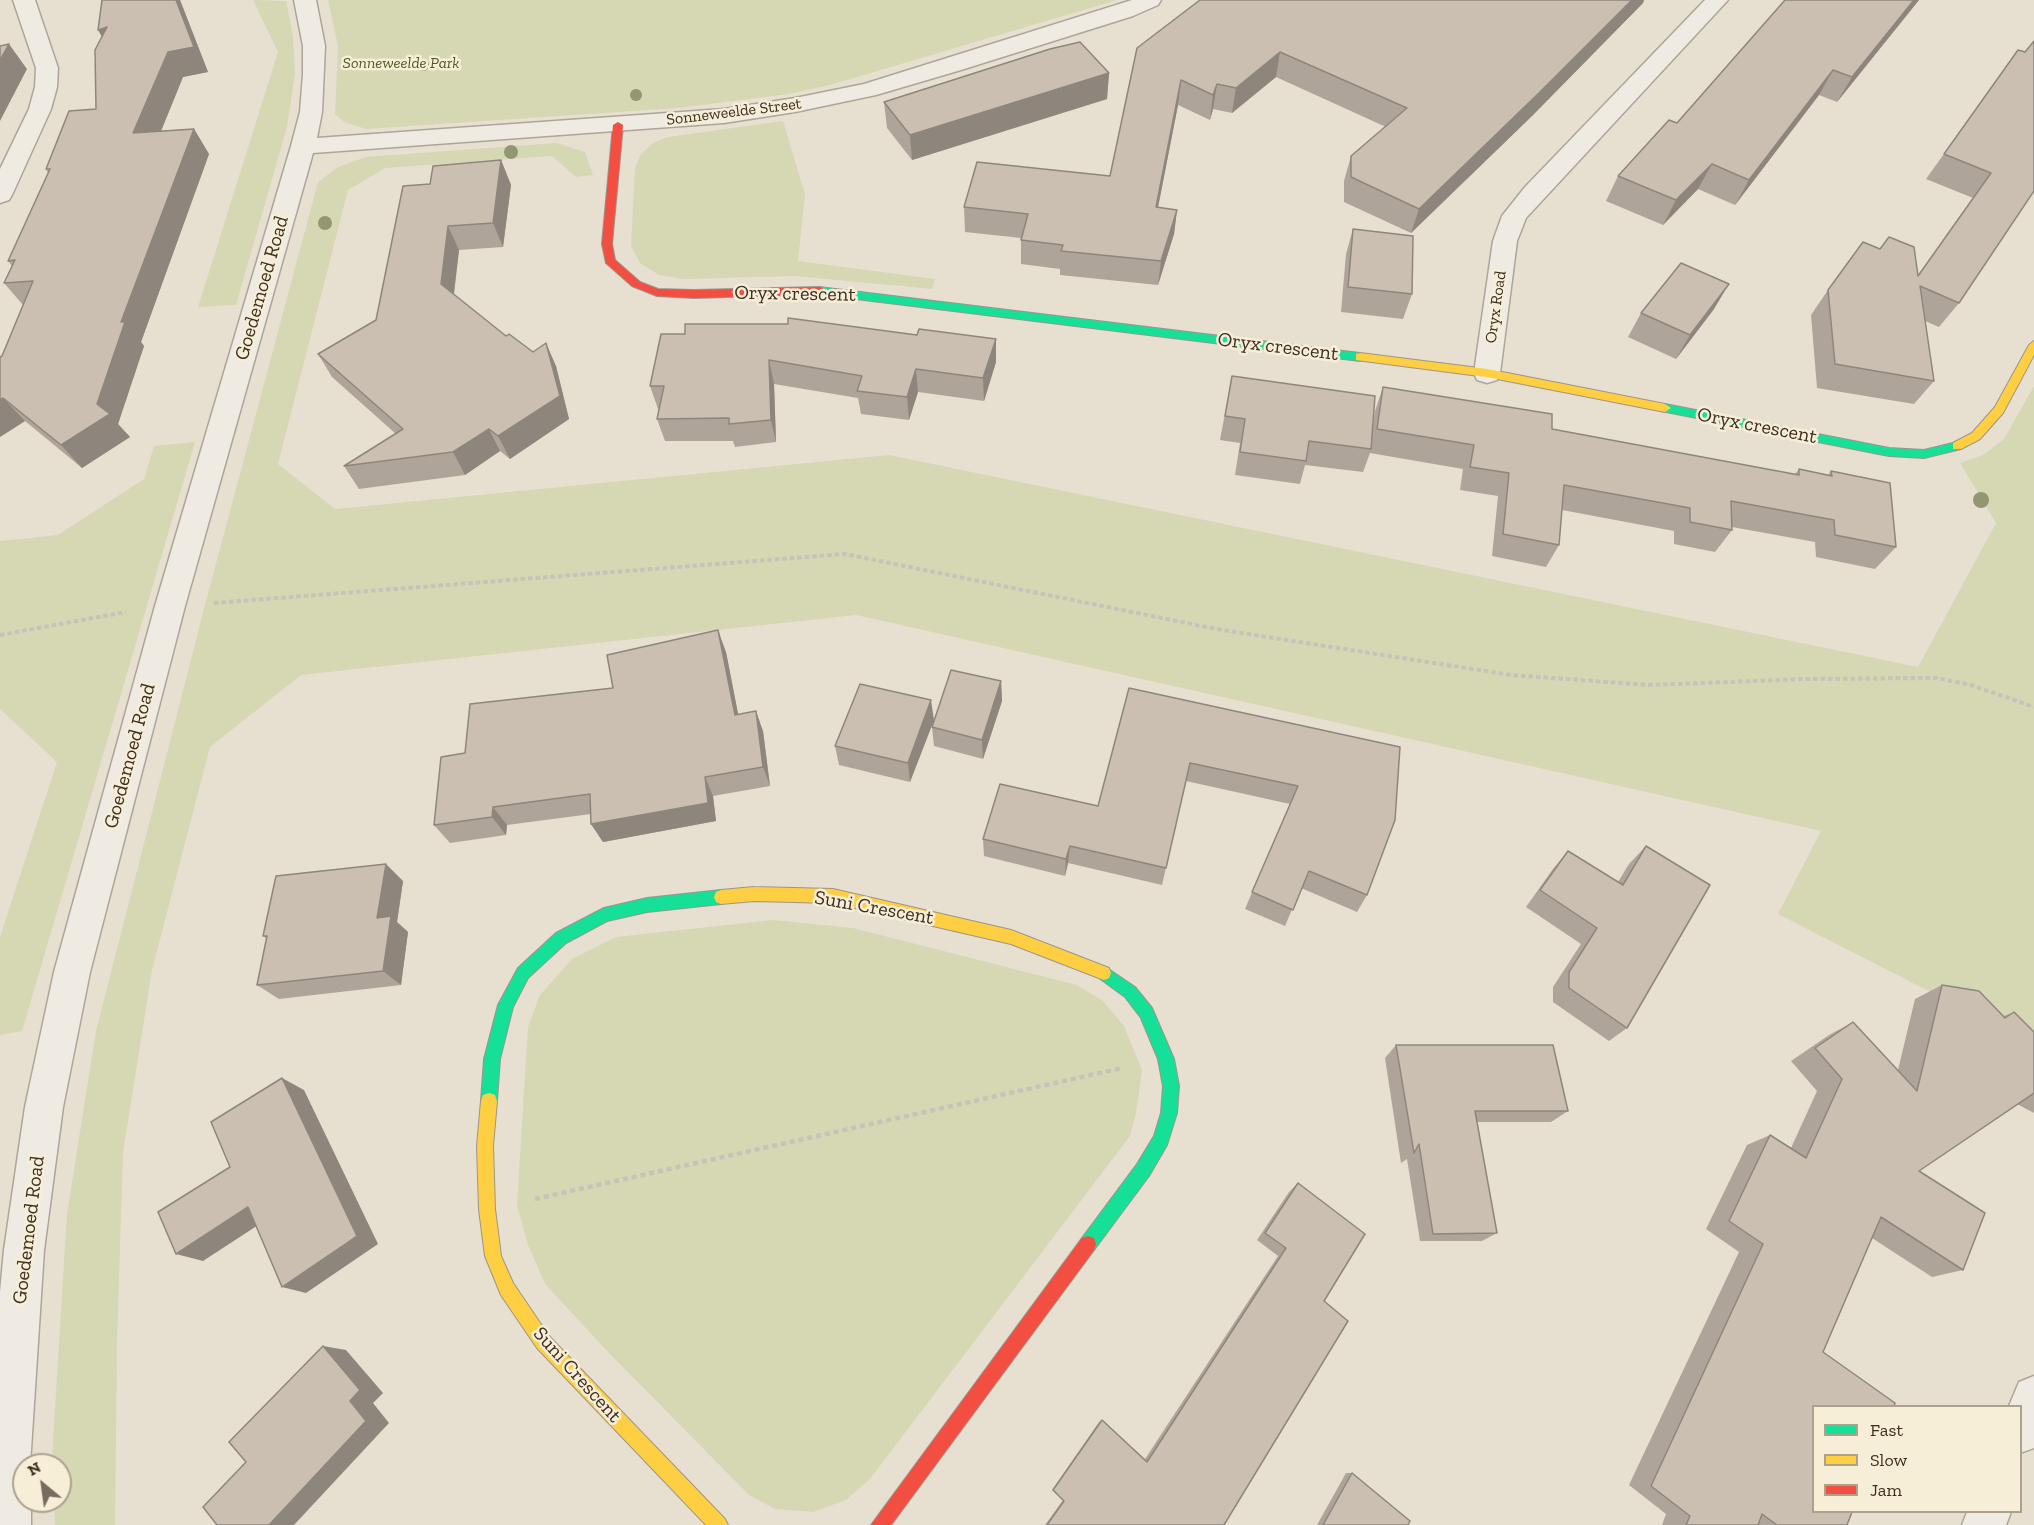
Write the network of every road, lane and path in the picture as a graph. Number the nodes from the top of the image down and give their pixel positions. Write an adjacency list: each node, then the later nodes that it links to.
1 (24, 0): 7 (street)
2 (305, 0): 6 (street, Goedemoed Road)
3 (1150, 0): 5 (street, Sonneweelde Street)
4 (1717, 0): 9 (street, Oryx Road)
5 (618, 125): 6 (street, Sonneweelde Street); 9 (street, Oryx crescent)
6 (303, 146): 10 (street, Goedemoed Road)
7 (0, 195)
8 (2034, 345): 9 (street, Oryx crescent)
9 (1487, 373)
10 (170, 606): 11 (path); 12 (path); 17 (street, Goedemoed Road)
11 (0, 635)
12 (2034, 707)
13 (1166, 1059): 14 (path); 14 (street, Suni Crescent); 20 (street, Suni Crescent)
14 (487, 1209): 19 (street, Suni Crescent)
15 (2034, 1397): 16 (street)
16 (2022, 1426)
17 (4, 1446): 18 (street, Goedemoed Road)
18 (9, 1525)
19 (719, 1525)
20 (880, 1525)

